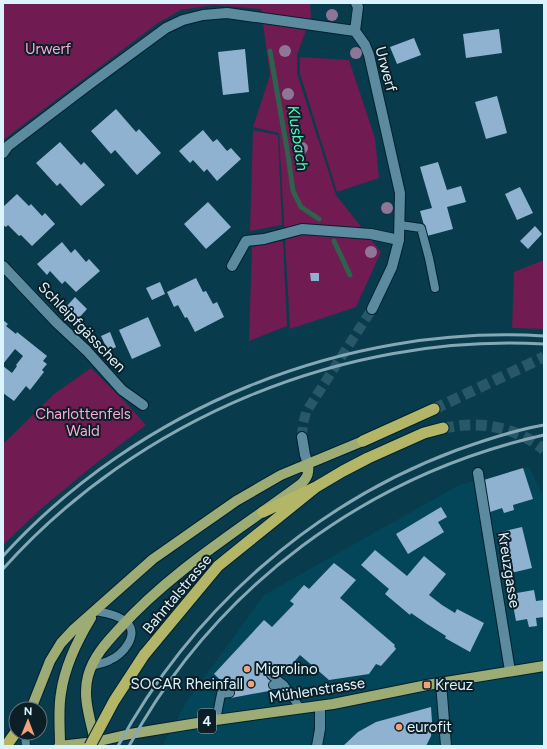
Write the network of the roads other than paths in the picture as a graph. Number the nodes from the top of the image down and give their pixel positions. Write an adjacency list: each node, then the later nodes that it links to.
1 (356, 3): 2 (street)
2 (355, 31): 3 (street); 4 (street, Urwerf)
3 (3, 153)
4 (400, 225): 5 (street, Urwerf); 8 (lane)
5 (398, 240): 7 (street); 9 (street, Urwerf)
6 (3, 266): 10 (street, Schleipfgässchen)
7 (232, 266)
8 (435, 288)
9 (372, 309)
10 (143, 405)
11 (434, 409): 14 (highway)
12 (444, 428): 17 (highway)
13 (302, 437): 15 (street)
14 (363, 440): 15 (main road)
15 (308, 464): 18 (main road); 19 (main road)
16 (478, 473): 23 (street, Kreuzgasse)
17 (316, 487): 18 (highway); 35 (highway, Bahntalstrasse, bridge)
18 (263, 512): 20 (main road)
19 (95, 611): 20 (lane); 31 (main road); 36 (main road)
20 (126, 622): 21 (main road); 21 (lane)
21 (92, 666): 35 (main road)
22 (544, 666): 23 (main road, Mühlenstrasse / 4)
23 (510, 671): 25 (main road, Mühlenstrasse / 4)
24 (271, 675): 28 (lane)
25 (441, 683): 32 (main road, Mühlenstrasse / 4); 38 (street)
26 (224, 684): 30 (lane)
27 (273, 685): 28 (lane)
28 (284, 685): 33 (lane)
29 (230, 693): 30 (lane)
30 (221, 694): 34 (lane)
31 (34, 701)
32 (320, 706): 33 (main road, Mühlenstrasse / 4); 37 (street)
33 (300, 708): 34 (main road, Mühlenstrasse / 4)
34 (216, 720): 35 (main road, Mühlenstrasse / 4)
35 (92, 745): 36 (main road, 4)
36 (60, 746)
37 (316, 746)
38 (446, 746)

